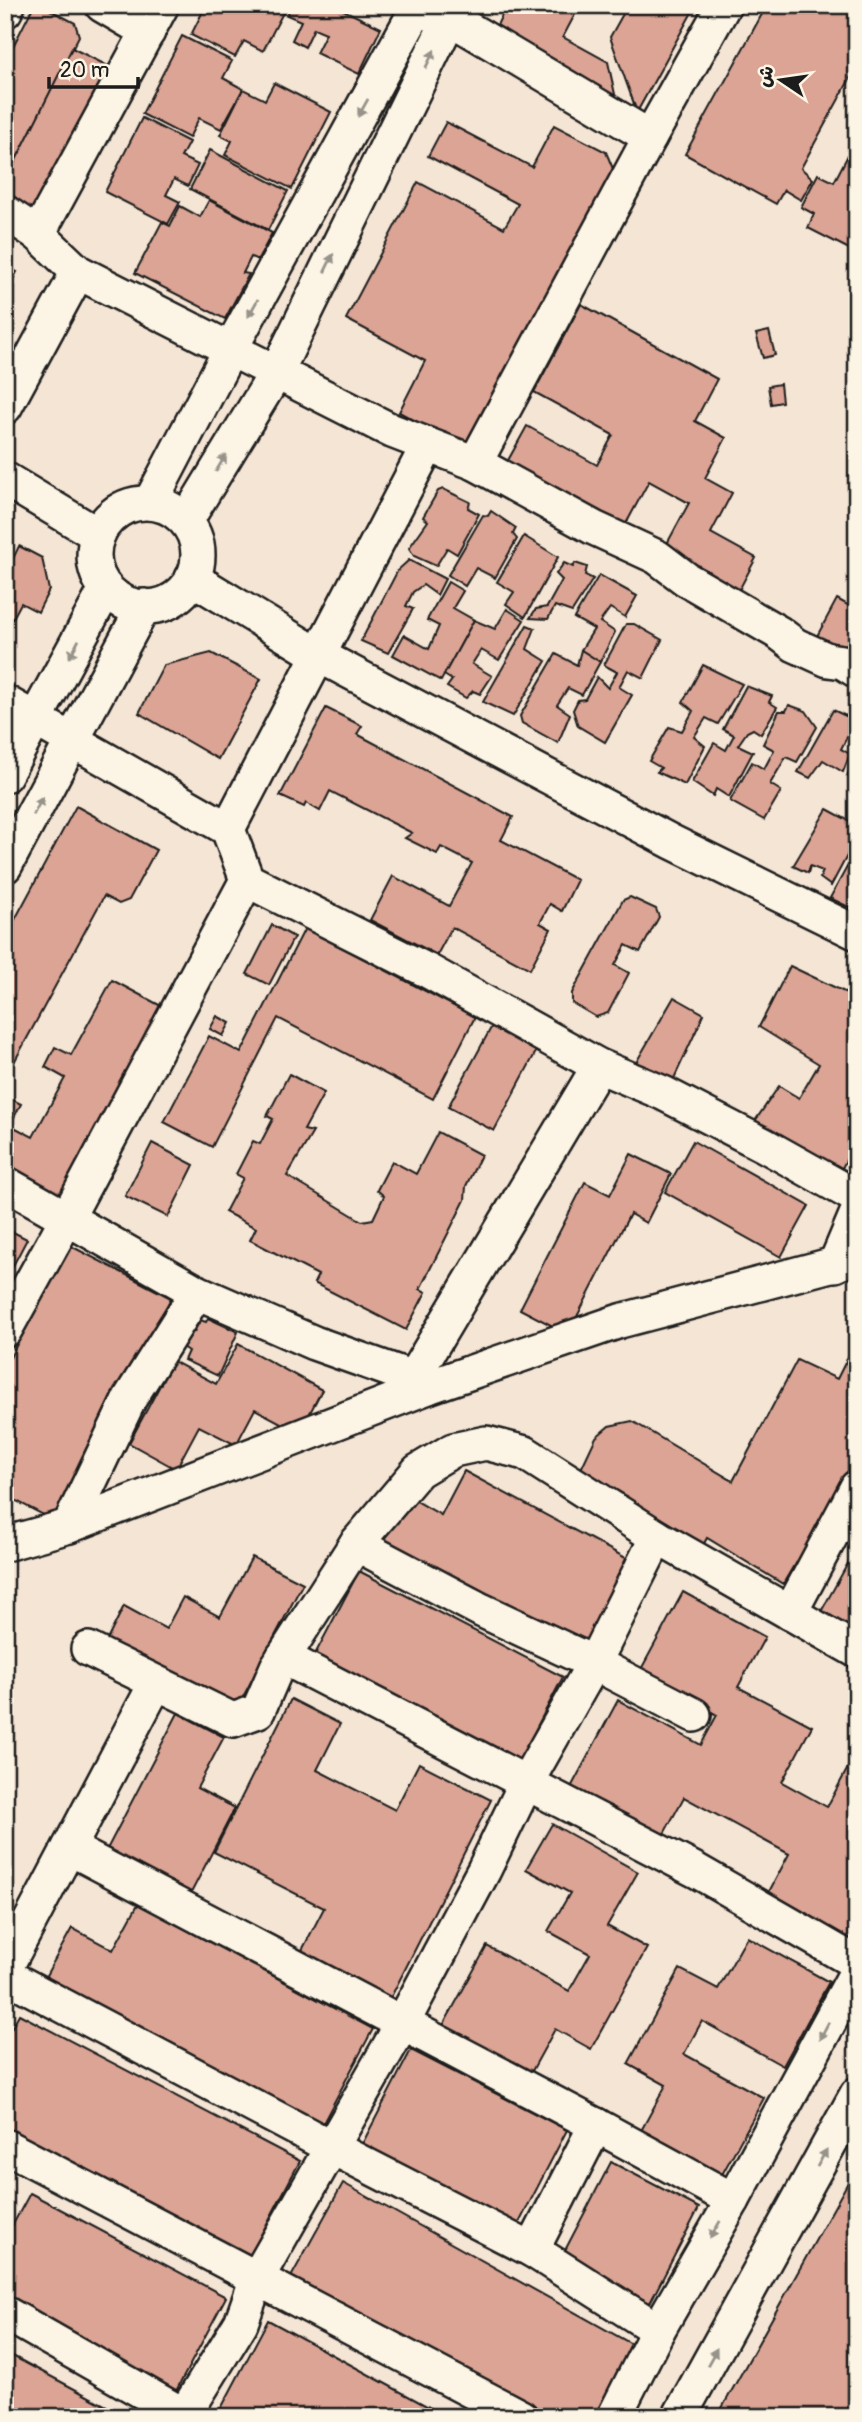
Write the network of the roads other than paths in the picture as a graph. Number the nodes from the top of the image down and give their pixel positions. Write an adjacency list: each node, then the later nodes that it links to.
1 (8, 5): 5 (street)
2 (102, 5): 7 (street)
3 (724, 5): 8 (street)
4 (414, 7): 6 (street); 12 (street, one-way to 12)
5 (5, 11)
6 (453, 12): 8 (street); 13 (street, one-way to 6)
7 (155, 19): 10 (street)
8 (650, 137): 16 (street)
9 (5, 212): 10 (street)
10 (38, 234): 11 (street)
11 (78, 272): 12 (street); 14 (street)
12 (230, 350): 13 (street); 18 (street)
13 (276, 373): 15 (street); 19 (street, one-way to 13)
14 (5, 407)
15 (428, 445): 16 (street); 24 (street)
16 (475, 463): 25 (street)
17 (5, 479): 20 (street)
18 (150, 503): 19 (street); 20 (street)
19 (186, 521): 21 (street)
20 (97, 535): 22 (street)
21 (192, 578): 23 (street); 24 (street)
22 (106, 589): 23 (street); 27 (street, one-way to 27)
23 (144, 606): 28 (street)
24 (320, 656): 30 (street); 33 (street)
25 (857, 671)
26 (5, 702): 27 (street)
27 (36, 719): 28 (street); 29 (street)
28 (73, 740): 30 (street); 31 (street, one-way to 28)
29 (5, 775)
30 (228, 829): 32 (street)
31 (5, 866)
32 (247, 880): 34 (street); 38 (street)
33 (857, 933)
34 (598, 1066): 36 (street); 42 (street)
35 (5, 1183): 38 (street)
36 (857, 1197)
37 (857, 1213): 39 (street)
38 (67, 1219): 40 (street); 41 (street)
39 (846, 1261): 42 (street)
40 (197, 1292): 42 (street); 44 (street)
41 (5, 1330)
42 (420, 1382): 44 (street)
43 (857, 1488): 48 (street)
44 (69, 1526): 46 (street)
45 (657, 1537): 47 (street); 48 (street); 52 (street)
46 (5, 1544)
47 (356, 1544): 51 (street); 52 (street)
48 (790, 1613): 50 (street)
49 (88, 1648): 53 (street)
50 (857, 1651)
51 (283, 1657): 53 (street); 55 (street)
52 (594, 1663): 54 (street); 55 (street)
53 (156, 1683): 56 (street)
54 (694, 1715)
55 (526, 1783): 57 (street); 61 (street)
56 (69, 1848): 58 (street); 61 (street)
57 (857, 1963)
58 (5, 1969)
59 (857, 1971): 66 (street, one-way to 66)
60 (5, 1975): 65 (street)
61 (402, 2024): 63 (street); 65 (street)
62 (857, 2094): 74 (street, one-way to 62)
63 (596, 2124): 66 (street); 67 (street)
64 (5, 2146): 68 (street)
65 (333, 2148): 67 (street); 68 (street)
66 (733, 2200): 70 (street, one-way to 70)
67 (532, 2250): 70 (street)
68 (257, 2278): 71 (street); 72 (street)
69 (5, 2312): 71 (street)
70 (658, 2330): 73 (street)
71 (184, 2416)
72 (521, 2417)
73 (614, 2417)
74 (679, 2417)

